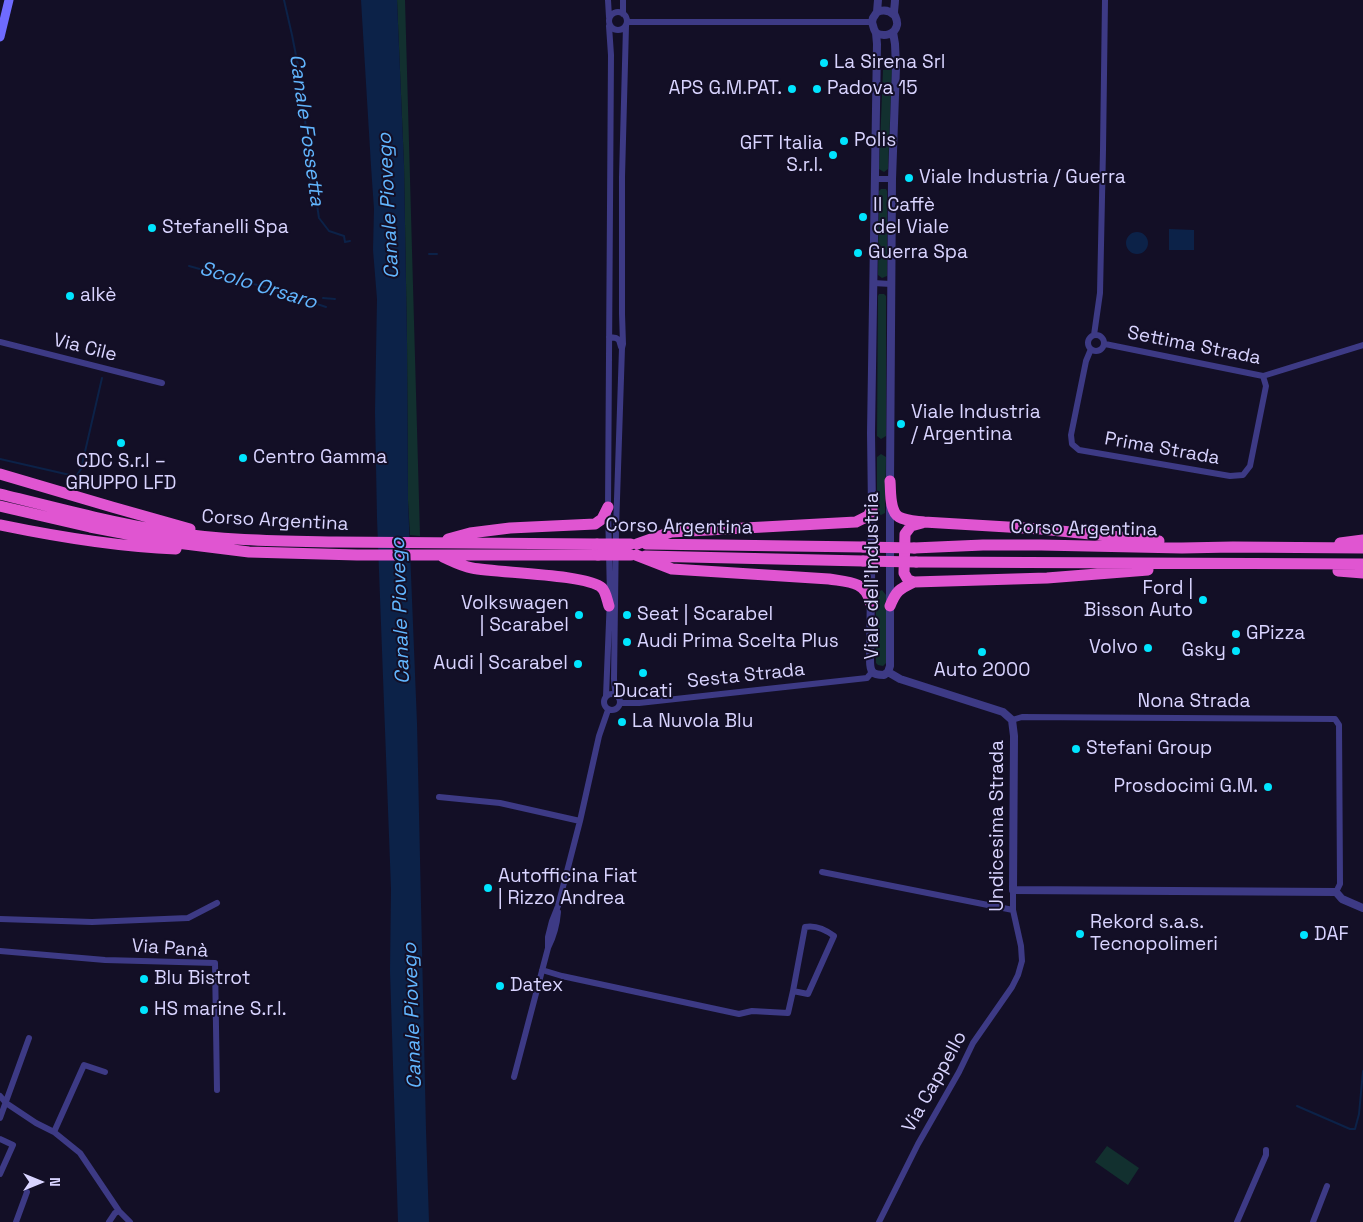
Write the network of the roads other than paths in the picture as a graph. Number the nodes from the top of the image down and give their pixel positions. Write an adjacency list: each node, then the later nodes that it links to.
1 (9, 0): 16 (main road)
2 (608, 0): 10 (street)
3 (622, 0): 8 (street)
4 (878, 0): 7 (street)
5 (895, 0): 9 (street, Viale dell'Industria)
6 (1105, 0): 25 (street, Prima Strada)
7 (877, 12): 9 (street); 11 (street)
8 (624, 14): 10 (street); 12 (street)
9 (894, 15): 14 (street, Viale dell'Industria)
10 (609, 17): 13 (street)
11 (872, 22): 12 (street); 15 (street, Viale dell'Industria)
12 (626, 24): 13 (street); 18 (street)
13 (609, 26): 17 (street)
14 (893, 32): 15 (street); 20 (street, Viale dell'Industria)
15 (876, 33): 19 (street, Viale dell'Industria)
16 (0, 37)
17 (610, 178): 18 (street); 24 (street)
18 (622, 178): 23 (street)
19 (874, 179): 20 (street); 21 (street, Viale dell'Industria)
20 (892, 179): 22 (street, Viale dell'Industria)
21 (873, 284): 22 (street); 39 (street, Viale dell'Industria)
22 (891, 284): 35 (street, Viale dell'Industria)
23 (622, 314): 24 (street); 30 (street)
24 (608, 320): 26 (street)
25 (1094, 334): 28 (street); 31 (street, Prima Strada)
26 (608, 337): 30 (street); 38 (street)
27 (0, 342): 33 (street, Via Cile)
28 (1105, 344): 31 (street); 32 (street, Settima Strada)
29 (1363, 345): 32 (street, Settima Strada)
30 (622, 348): 63 (street)
31 (1091, 349): 32 (street, Prima Strada)
32 (1263, 376)
33 (162, 383)
34 (0, 474): 42 (highway)
35 (890, 481): 40 (highway); 59 (street, Viale dell'Industria)
36 (0, 494): 42 (highway, Corso Argentina)
37 (0, 506): 50 (highway, Corso Argentina)
38 (608, 507): 44 (highway); 58 (street)
39 (872, 509): 49 (highway); 57 (street, Viale dell'Industria)
40 (924, 522): 45 (highway); 56 (highway)
41 (0, 525): 50 (highway)
42 (223, 538): 44 (highway, Corso Argentina)
43 (1363, 540): 46 (highway)
44 (433, 543): 48 (highway, Corso Argentina)
45 (1233, 547): 46 (highway, Corso Argentina); 49 (highway, Corso Argentina, bridge)
46 (1311, 547): 47 (highway, Corso Argentina)
47 (1363, 548)
48 (597, 550): 49 (highway, Corso Argentina, bridge); 51 (highway, Corso Argentina)
49 (634, 550): 52 (highway, Corso Argentina, bridge); 57 (highway)
50 (249, 552): 51 (highway, Corso Argentina)
51 (436, 556): 58 (highway)
52 (1232, 563): 53 (highway, Corso Argentina); 56 (highway)
53 (1312, 564): 54 (highway, Corso Argentina); 55 (highway)
54 (1363, 564)
55 (1363, 573)
56 (914, 582): 59 (highway)
57 (870, 602): 60 (street, Viale dell'Industria)
58 (609, 606): 62 (street)
59 (890, 606): 61 (street, Viale dell'Industria)
60 (872, 672): 61 (street, Viale dell'Industria); 64 (street, Sesta Strada)
61 (888, 672): 66 (street)
62 (606, 696): 63 (street); 65 (street)
63 (617, 696): 64 (street)
64 (620, 704): 65 (street)
65 (608, 710): 68 (street)
66 (1012, 720): 70 (street, Undicesima Strada); 71 (street, Nona Strada)
67 (439, 797): 68 (street)
68 (580, 821): 78 (street)
69 (822, 872): 74 (street)
70 (1013, 890): 71 (street); 74 (street, Undicesima Strada)
71 (1336, 892): 73 (street)
72 (218, 903): 75 (street, Via Panà)
73 (1363, 908)
74 (1013, 910): 77 (street, Undicesima Strada)
75 (0, 919)
76 (0, 951): 83 (street, Via Panà)
77 (1022, 961): 97 (street, Via Cappello)
78 (542, 970): 79 (street); 82 (street)
79 (793, 991): 79 (street)
80 (29, 1038): 85 (street)
81 (105, 1072): 87 (street)
82 (514, 1077)
83 (217, 1090)
84 (0, 1096): 85 (street)
85 (6, 1103): 86 (street); 87 (street)
86 (0, 1118)
87 (54, 1132): 93 (street)
88 (0, 1139): 90 (street)
89 (1266, 1150): 98 (street)
90 (0, 1174)
91 (1327, 1186): 99 (street)
92 (27, 1192): 94 (street)
93 (119, 1210): 95 (street); 96 (street)
94 (16, 1222)
95 (109, 1222)
96 (130, 1222)
97 (879, 1222)
98 (1237, 1222)
99 (1312, 1222)

